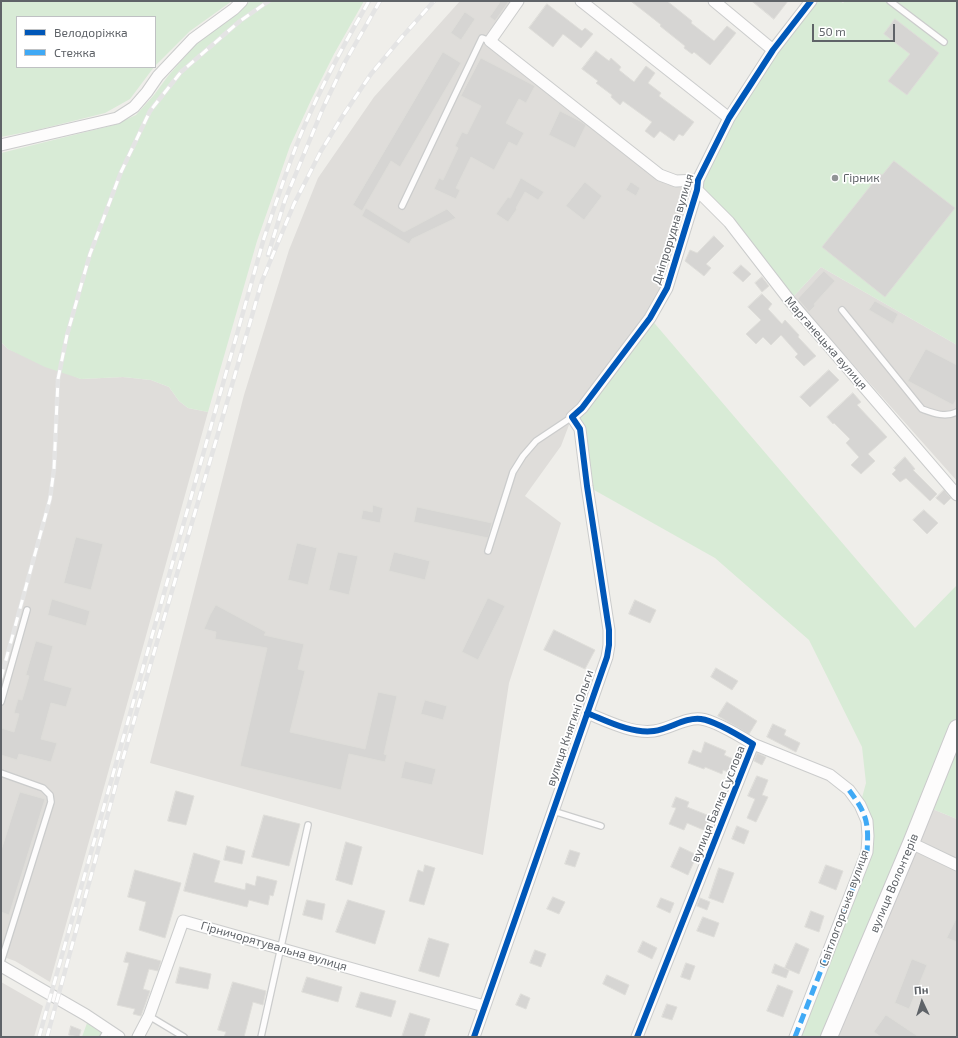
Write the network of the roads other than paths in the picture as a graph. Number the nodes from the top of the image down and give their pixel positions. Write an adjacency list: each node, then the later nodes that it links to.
1 (242, 1): 11 (street)
2 (518, 1): 7 (street)
3 (581, 1): 10 (street)
4 (714, 1): 9 (street)
5 (811, 1): 9 (street, Дніпрорудна вулиця)
6 (890, 1): 8 (lane)
7 (490, 41): 12 (street, Дніпрорудна вулиця); 13 (lane)
8 (944, 42)
9 (773, 50): 10 (street, Дніпрорудна вулиця)
10 (729, 118): 12 (street, Дніпрорудна вулиця)
11 (1, 145)
12 (697, 185): 16 (street, Дніпрорудна вулиця); 17 (street, Марганецька вулиця)
13 (402, 206)
14 (842, 310): 15 (lane)
15 (957, 412)
16 (572, 417): 18 (lane); 21 (street, вулиця Княгині Ольги)
17 (957, 495)
18 (488, 551)
19 (27, 610): 20 (lane)
20 (1, 702)
21 (587, 713): 23 (street, вулиця Балка Суслова); 25 (street, вулиця Княгині Ольги)
22 (957, 728): 28 (street, вулиця Волонтерів)
23 (753, 744): 41 (street, вулиця Балка Суслова); 42 (street, Світлогорська вулиця)
24 (1, 773): 31 (lane)
25 (553, 811): 27 (lane); 33 (street, вулиця Княгині Ольги)
26 (308, 825): 30 (lane)
27 (601, 826)
28 (911, 843): 29 (street); 43 (street, вулиця Волонтерів)
29 (957, 865)
30 (280, 948): 33 (street, Гірничорятувальна вулиця); 34 (street, Гірничорятувальна вулиця); 39 (lane)
31 (1, 962)
32 (1, 966): 35 (street)
33 (484, 1006): 40 (street, вулиця Княгині Ольги)
34 (149, 1016): 37 (street, Гірничорятувальна вулиця); 38 (lane)
35 (105, 1033): 36 (street)
36 (119, 1037)
37 (138, 1037)
38 (184, 1037)
39 (261, 1037)
40 (474, 1037)
41 (637, 1037)
42 (795, 1037)
43 (829, 1037)

